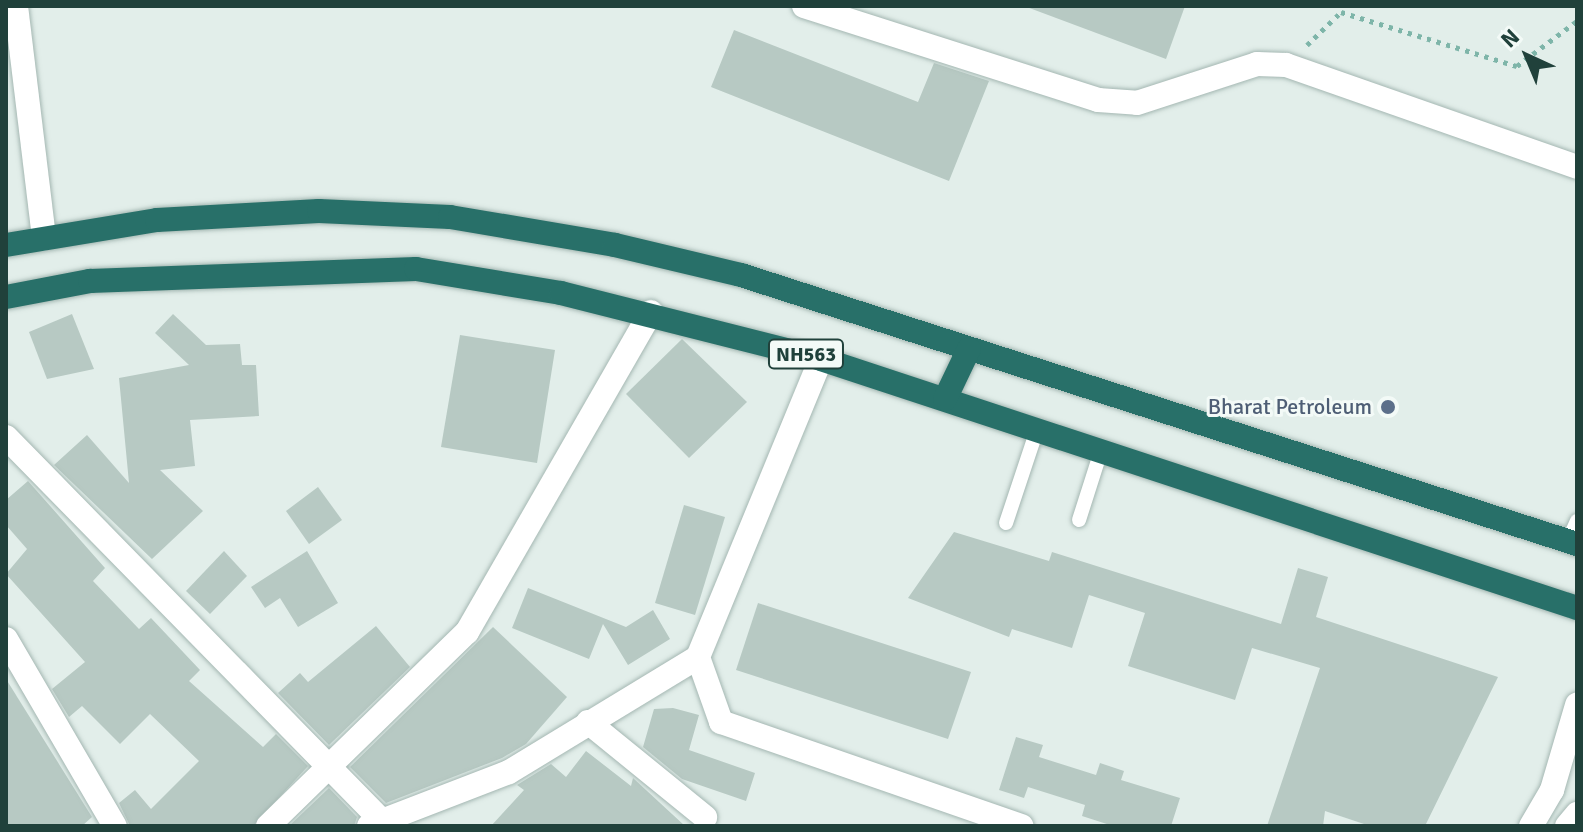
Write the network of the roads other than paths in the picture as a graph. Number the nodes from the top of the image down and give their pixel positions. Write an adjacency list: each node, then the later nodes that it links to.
1 (804, 6): 3 (street)
2 (13, 15): 4 (street)
3 (1577, 167)
4 (44, 238): 5 (highway, NH563); 8 (highway, NH563)
5 (6, 245)
6 (6, 297): 7 (highway, NH563)
7 (651, 312): 9 (highway, NH563); 22 (street)
8 (969, 349): 10 (highway); 16 (highway, NH563)
9 (821, 359): 10 (highway, NH563); 19 (street)
10 (945, 399): 11 (highway, NH563)
11 (1037, 430): 13 (highway, NH563); 15 (lane)
12 (6, 437): 22 (street)
13 (1101, 451): 14 (lane); 17 (highway, NH563)
14 (1079, 520)
15 (1006, 523)
16 (1574, 535)
17 (1577, 608)
18 (6, 639): 26 (street)
19 (698, 657): 21 (street); 28 (street)
20 (1577, 705): 29 (street)
21 (588, 722): 24 (street); 25 (street)
22 (330, 765): 25 (street); 27 (street)
23 (1577, 814): 30 (street)
24 (705, 817)
25 (378, 824)
26 (115, 826)
27 (268, 826)
28 (1021, 826)
29 (1531, 826)
30 (1567, 826)

